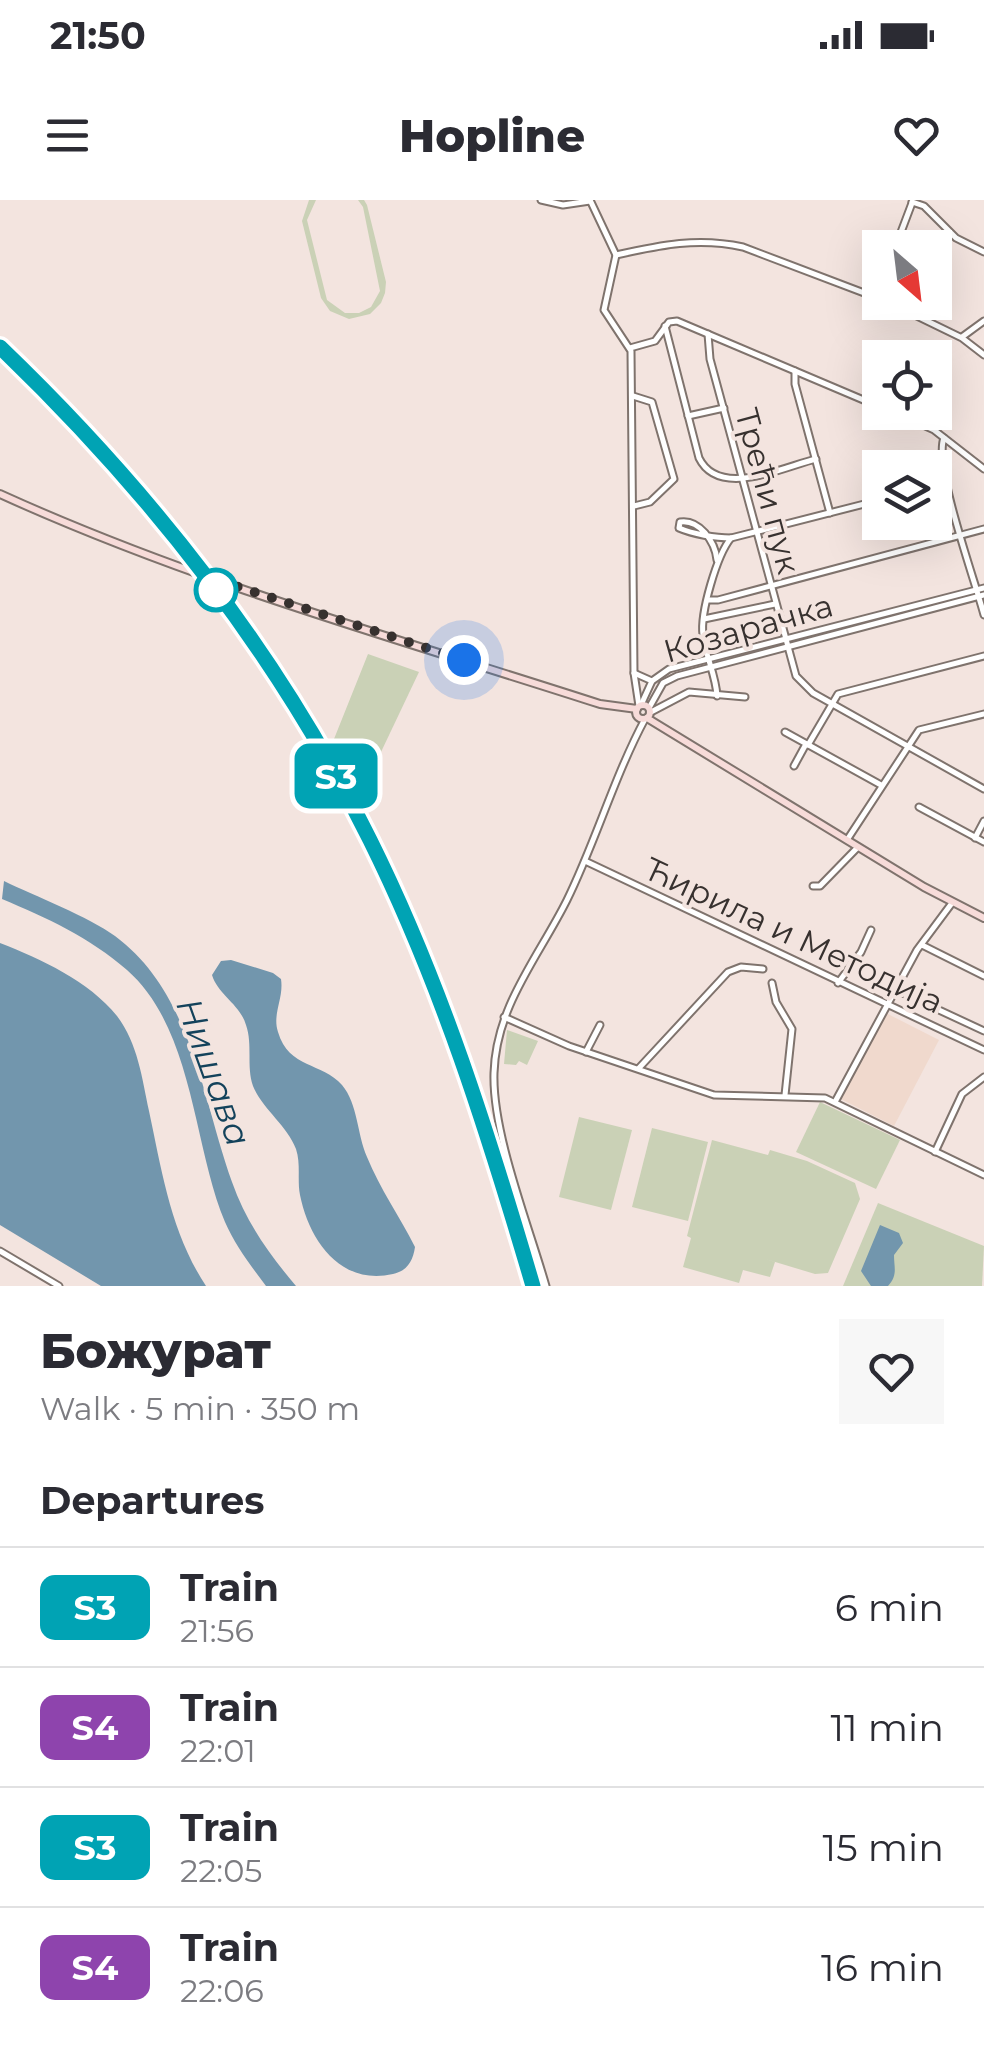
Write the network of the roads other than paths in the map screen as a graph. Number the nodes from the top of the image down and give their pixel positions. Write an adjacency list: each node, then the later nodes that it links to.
1 (541, 200): 2 (street)
2 (590, 200): 6 (street)
3 (912, 201): 4 (street); 5 (street)
4 (902, 230)
5 (984, 252)
6 (616, 255): 7 (street); 13 (street)
7 (862, 292)
8 (925, 320): 12 (street)
9 (984, 321): 12 (street)
10 (665, 326): 11 (street); 13 (street); 19 (street)
11 (708, 334): 15 (street); 18 (street, Трећи пук)
12 (962, 338): 14 (street)
13 (630, 348): 16 (street)
14 (984, 356)
15 (795, 371): 17 (street); 23 (street)
16 (633, 396): 29 (street); 29 (street)
17 (862, 399)
18 (724, 408): 19 (street); 25 (street, Трећи пук)
19 (688, 416): 25 (street)
20 (934, 430): 21 (street)
21 (944, 438): 22 (street); 24 (street)
22 (940, 450)
23 (816, 459): 25 (street); 30 (street)
24 (984, 470)
25 (742, 478): 32 (street, Трећи пук)
26 (0, 494): 54 (main road)
27 (952, 503): 34 (street)
28 (862, 505): 30 (street)
29 (633, 506): 49 (street)
30 (830, 514): 32 (street)
31 (984, 530): 34 (street)
32 (756, 532): 35 (street); 37 (street, Трећи пук)
33 (706, 534): 33 (street); 35 (street); 36 (street)
34 (961, 534): 37 (street); 38 (street)
35 (731, 538): 36 (street)
36 (718, 560): 39 (street)
37 (770, 587): 39 (street); 40 (street, Трећи пук)
38 (981, 592): 41 (street); 42 (street, Козарачка)
39 (708, 600): 43 (street)
40 (775, 604): 43 (street); 44 (street, Трећи пук)
41 (984, 614)
42 (885, 618): 44 (street, Козарачка); 45 (street, Козарачка)
43 (703, 620): 47 (street)
44 (784, 640): 45 (street, Трећи пук); 47 (street, Козарачка)
45 (786, 648): 48 (street, Козарачка); 53 (street, Трећи пук)
46 (984, 656): 53 (street)
47 (709, 658): 48 (street); 50 (street, Козарачка)
48 (712, 667): 51 (street); 54 (street, Козарачка)
49 (634, 673): 50 (street); 54 (street)
50 (652, 681): 54 (street, Козарачка)
51 (717, 696): 52 (street); 54 (street)
52 (746, 698)
53 (831, 703): 57 (street); 58 (street, Трећи пук)
54 (644, 712): 65 (main road); 68 (street)
55 (984, 714): 58 (street)
56 (785, 732): 57 (street)
57 (807, 744): 59 (street); 60 (street)
58 (906, 747): 60 (street); 61 (street, Трећи пук)
59 (794, 766)
60 (881, 786): 65 (street)
61 (984, 789)
62 (919, 806): 64 (street)
63 (984, 821): 64 (street)
64 (975, 838): 66 (street)
65 (848, 840): 67 (main road)
66 (984, 842)
67 (858, 847): 69 (street); 70 (main road)
68 (584, 860): 76 (street, Ћирила и Методија); 80 (street)
69 (813, 886)
70 (952, 903): 71 (main road); 73 (street)
71 (984, 918)
72 (871, 930): 76 (street)
73 (922, 945): 75 (street); 78 (street)
74 (763, 969): 85 (street)
75 (984, 976)
76 (838, 983): 79 (street, Ћирила и Методија)
77 (772, 984): 87 (street)
78 (894, 990): 79 (street); 82 (street)
79 (886, 1004): 83 (street, Ћирила и Методија); 88 (street)
80 (503, 1017): 84 (street); 93 (street)
81 (600, 1025): 84 (street)
82 (984, 1032): 83 (street)
83 (981, 1049)
84 (586, 1052): 85 (street)
85 (639, 1068): 87 (street)
86 (984, 1077): 89 (street)
87 (786, 1095): 88 (street)
88 (835, 1102): 89 (street)
89 (936, 1152): 90 (street)
90 (984, 1174)
91 (0, 1251): 92 (street)
92 (58, 1286)
93 (546, 1286)

